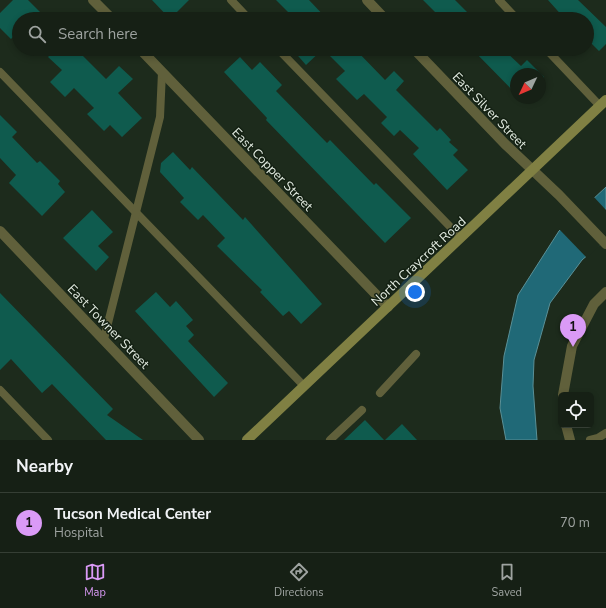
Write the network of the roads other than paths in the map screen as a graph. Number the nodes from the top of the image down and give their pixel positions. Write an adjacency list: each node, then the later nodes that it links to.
1 (93, 0): 5 (street)
2 (230, 0): 6 (lane)
3 (367, 0): 7 (street)
4 (499, 0): 8 (lane)
5 (105, 12)
6 (242, 12)
7 (378, 12)
8 (510, 12)
9 (147, 56): 14 (street, East Copper Street)
10 (285, 56): 19 (lane)
11 (421, 56): 16 (street, East Silver Street)
12 (553, 56): 15 (lane)
13 (0, 72): 17 (lane)
14 (162, 72): 17 (lane); 22 (street, East Copper Street)
15 (603, 103): 16 (main road, North Craycroft Road)
16 (533, 170): 19 (main road, North Craycroft Road); 20 (street, East Silver Street)
17 (136, 213): 23 (lane); 25 (lane)
18 (0, 231): 23 (street, East Towner Street)
19 (461, 238): 22 (main road, North Craycroft Road)
20 (605, 243)
21 (606, 292): 27 (street)
22 (388, 307): 25 (main road, North Craycroft Road)
23 (104, 340): 33 (street, East Towner Street)
24 (416, 354): 28 (lane)
25 (304, 386): 34 (main road, North Craycroft Road)
26 (0, 390): 32 (lane)
27 (564, 392)
28 (380, 393)
29 (362, 410): 35 (lane)
30 (567, 428): 36 (street)
31 (606, 433): 37 (lane)
32 (48, 440)
33 (199, 440)
34 (246, 440)
35 (330, 440)
36 (570, 440)
37 (590, 440)

